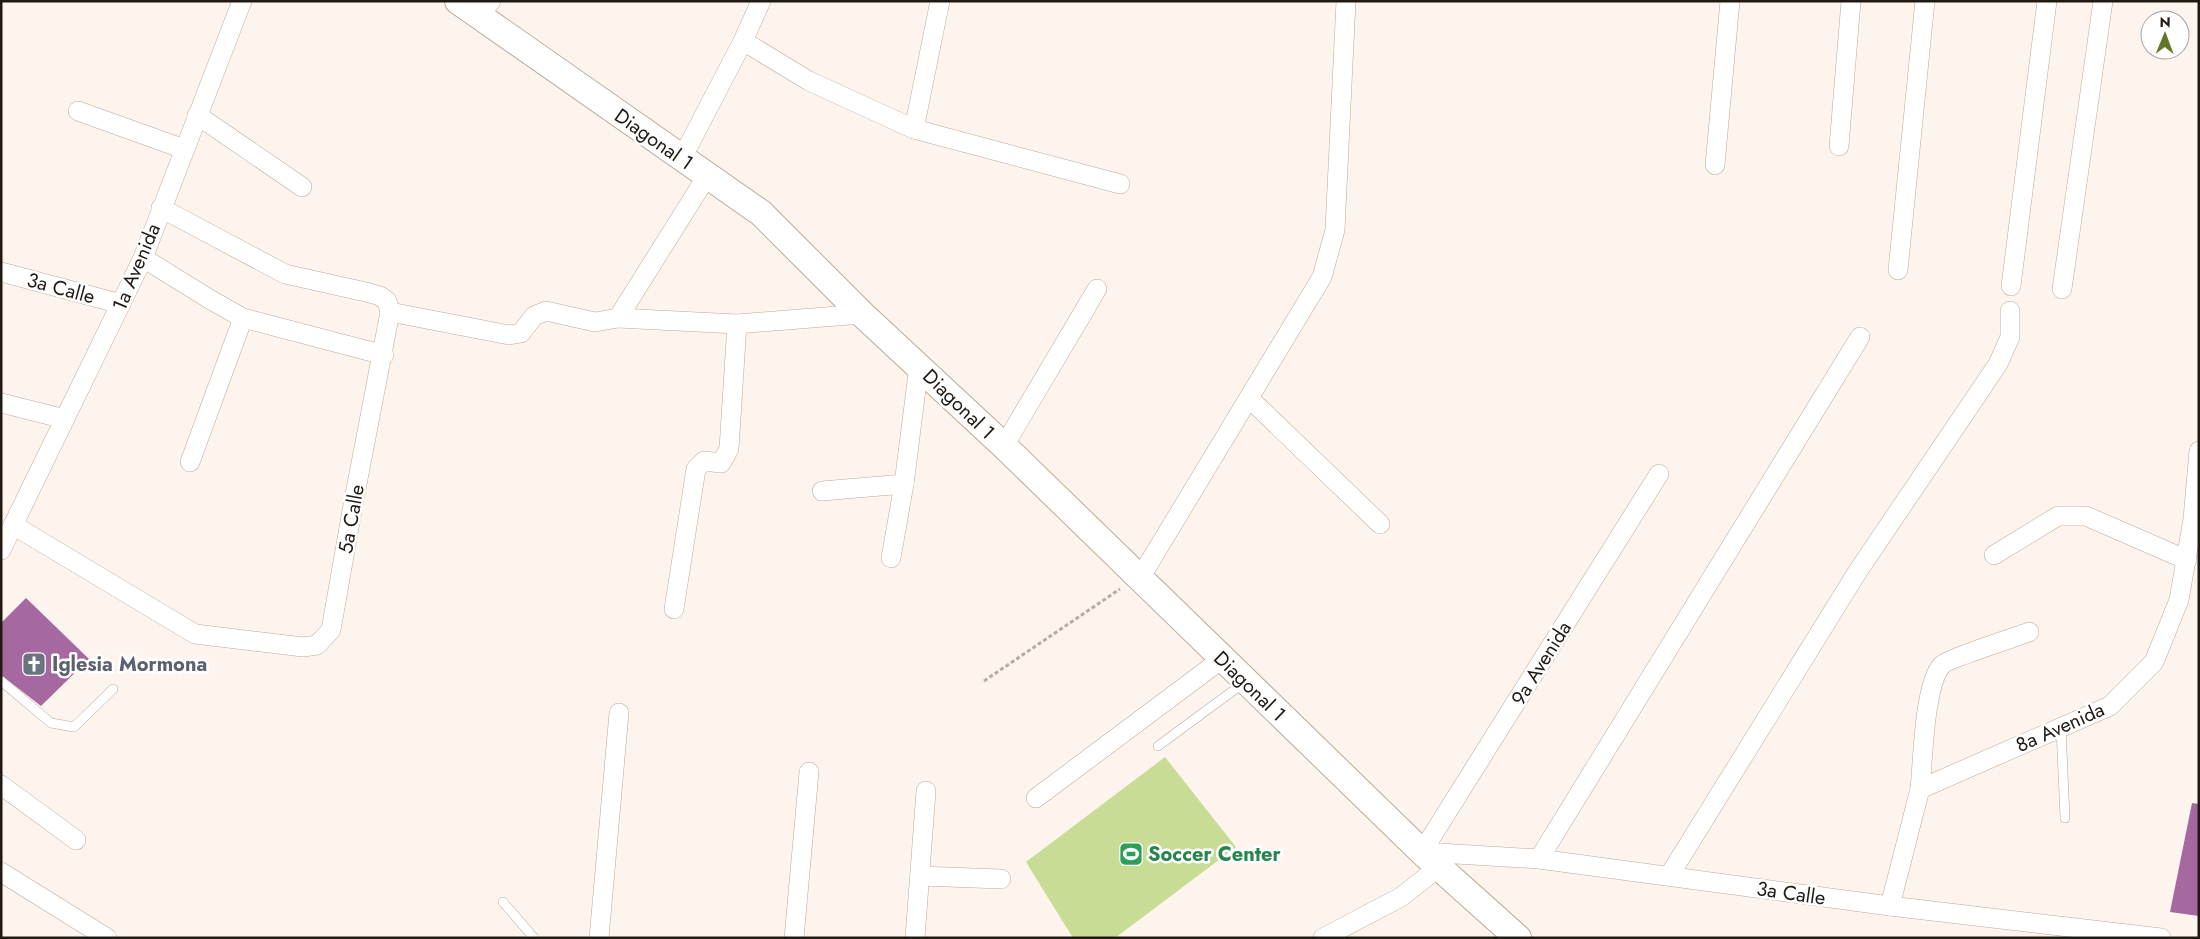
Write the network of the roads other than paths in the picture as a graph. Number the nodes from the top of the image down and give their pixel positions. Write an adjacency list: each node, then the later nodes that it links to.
1 (242, 1): 13 (street, 1a Avenida)
2 (761, 1): 11 (street)
3 (940, 1): 14 (street)
4 (1346, 1): 39 (street)
5 (1730, 1): 18 (street)
6 (1851, 1): 15 (street)
7 (1925, 1): 24 (street)
8 (2047, 1): 26 (street)
9 (2103, 1): 28 (street)
10 (476, 6): 17 (street, Diagonal 1)
11 (743, 41): 14 (street); 17 (street)
12 (78, 111): 16 (street)
13 (197, 115): 16 (street, 1a Avenida); 21 (street)
14 (914, 129): 20 (street)
15 (1839, 146)
16 (184, 149): 22 (street, 1a Avenida)
17 (682, 158): 19 (street, Diagonal 1)
18 (1715, 165)
19 (707, 176): 32 (street, Diagonal 1); 34 (street)
20 (1120, 184)
21 (302, 187)
22 (161, 208): 23 (street, 1a Avenida); 31 (street)
23 (143, 258): 29 (street, 1a Avenida); 33 (street)
24 (1898, 270)
25 (1, 272): 29 (street, 3a Calle)
26 (2011, 286)
27 (1097, 289): 42 (street)
28 (2062, 289)
29 (121, 304): 41 (street, 1a Avenida)
30 (2010, 311): 76 (street)
31 (390, 312): 34 (street); 37 (street, 5a Calle)
32 (862, 314): 35 (street); 38 (street, Diagonal 1)
33 (243, 318): 37 (street); 44 (street)
34 (618, 318): 35 (street)
35 (737, 324): 56 (street)
36 (1860, 337): 73 (street)
37 (384, 355): 50 (street, 5a Calle)
38 (919, 366): 42 (street, Diagonal 1); 46 (street)
39 (1249, 398): 49 (street); 55 (street)
40 (1, 403): 41 (street)
41 (65, 419): 50 (street, 1a Avenida)
42 (1004, 446): 55 (street, Diagonal 1)
43 (2199, 452): 48 (street, 8a Avenida)
44 (190, 462)
45 (1659, 474): 72 (street, 9a Avenida)
46 (904, 484): 47 (street); 53 (street)
47 (822, 491)
48 (2196, 520): 54 (street, 8a Avenida)
49 (1380, 524)
50 (14, 525): 51 (street, 1a Avenida)
51 (1, 550)
52 (1994, 555): 54 (street)
53 (891, 558)
54 (2187, 560): 63 (street, 8a Avenida)
55 (1139, 577): 58 (street, Diagonal 1)
56 (674, 610)
57 (2029, 632): 67 (street)
58 (1222, 659): 60 (street, Diagonal 1); 69 (street)
59 (1, 681): 61 (lane)
60 (1245, 682): 64 (lane); 72 (street, Diagonal 1)
61 (113, 689)
62 (619, 713): 82 (street)
63 (2061, 727): 67 (street, 8a Avenida); 70 (lane)
64 (1158, 746)
65 (809, 772): 83 (street)
66 (1, 785): 71 (street)
67 (1920, 789): 79 (street)
68 (926, 791): 75 (street)
69 (1036, 798)
70 (2065, 818)
71 (76, 840)
72 (1430, 859): 73 (street, 3a Calle); 85 (street, 9a Avenida); 86 (street, Diagonal 1)
73 (1539, 859): 76 (street, 3a Calle)
74 (1, 872): 80 (street)
75 (920, 876): 77 (street); 84 (street)
76 (1669, 876): 79 (street, 3a Calle)
77 (1001, 879)
78 (503, 902): 81 (lane)
79 (1890, 906): 87 (street, 3a Calle)
80 (107, 938)
81 (534, 938)
82 (599, 938)
83 (794, 938)
84 (915, 938)
85 (1323, 938)
86 (1518, 938)
87 (2161, 938)

